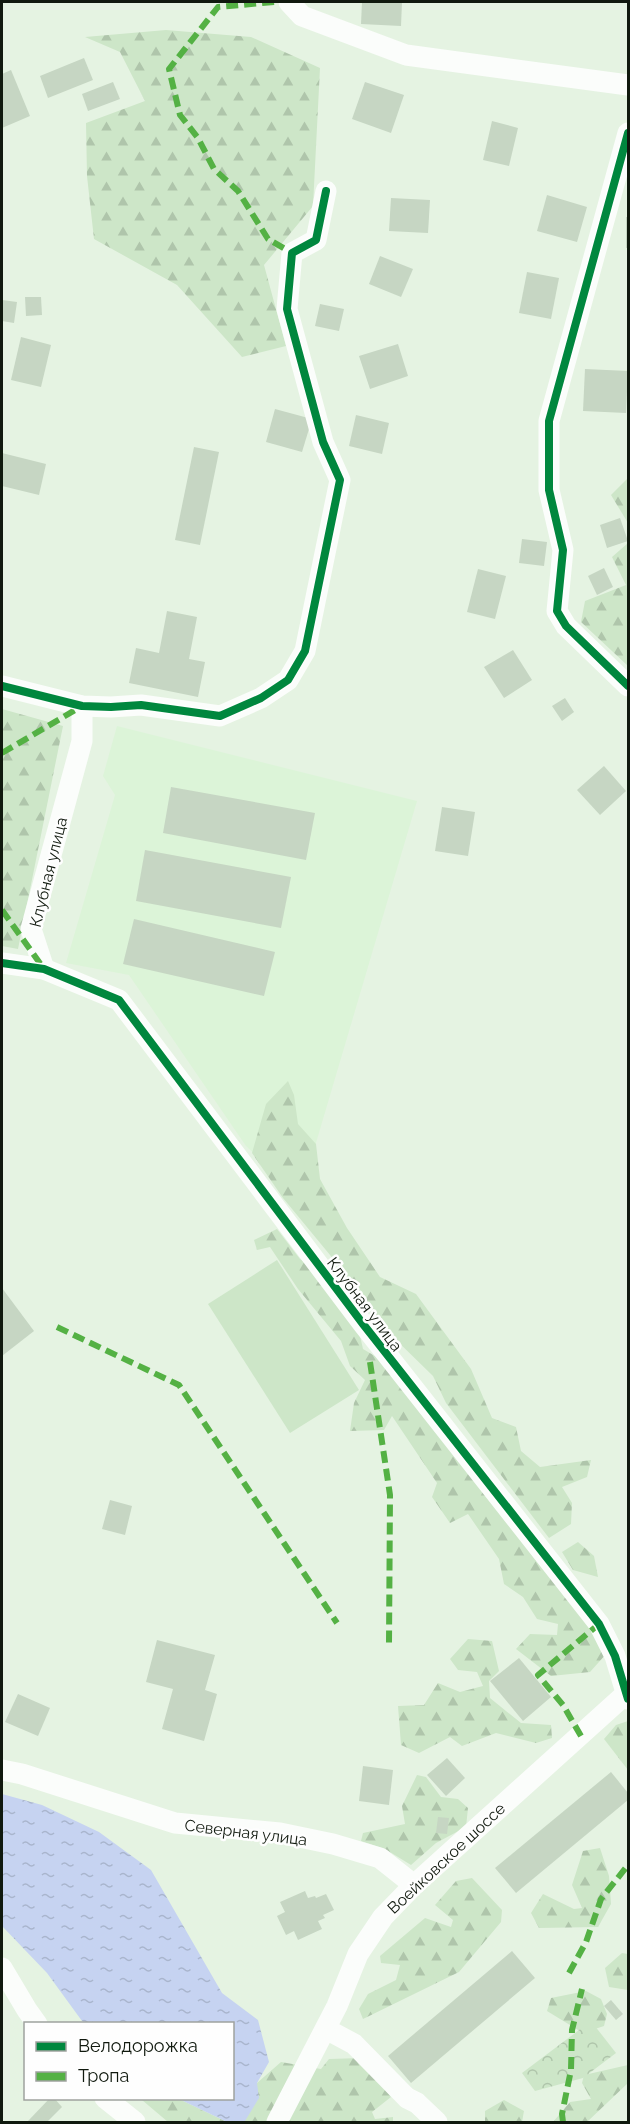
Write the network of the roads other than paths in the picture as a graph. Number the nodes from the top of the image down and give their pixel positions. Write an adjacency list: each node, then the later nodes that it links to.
1 (289, 2): 2 (street)
2 (628, 85)
3 (628, 133): 6 (street)
4 (326, 191): 7 (street)
5 (2, 686): 7 (street)
6 (628, 686)
7 (82, 706): 9 (street, Клубная улица)
8 (2, 963): 9 (street)
9 (44, 969): 10 (street, Клубная улица)
10 (622, 1654): 11 (street, Клубная улица)
11 (628, 1695): 13 (street, Воейковское шоссе)
12 (2, 1770): 13 (street, Северная улица)
13 (414, 1885): 16 (street, Воейковское шоссе)
14 (2, 1968): 15 (street)
15 (36, 2022)
16 (326, 2029): 19 (street, Воейковское шоссе); 20 (street)
17 (107, 2100): 18 (street)
18 (124, 2119)
19 (278, 2122)
20 (437, 2122)

